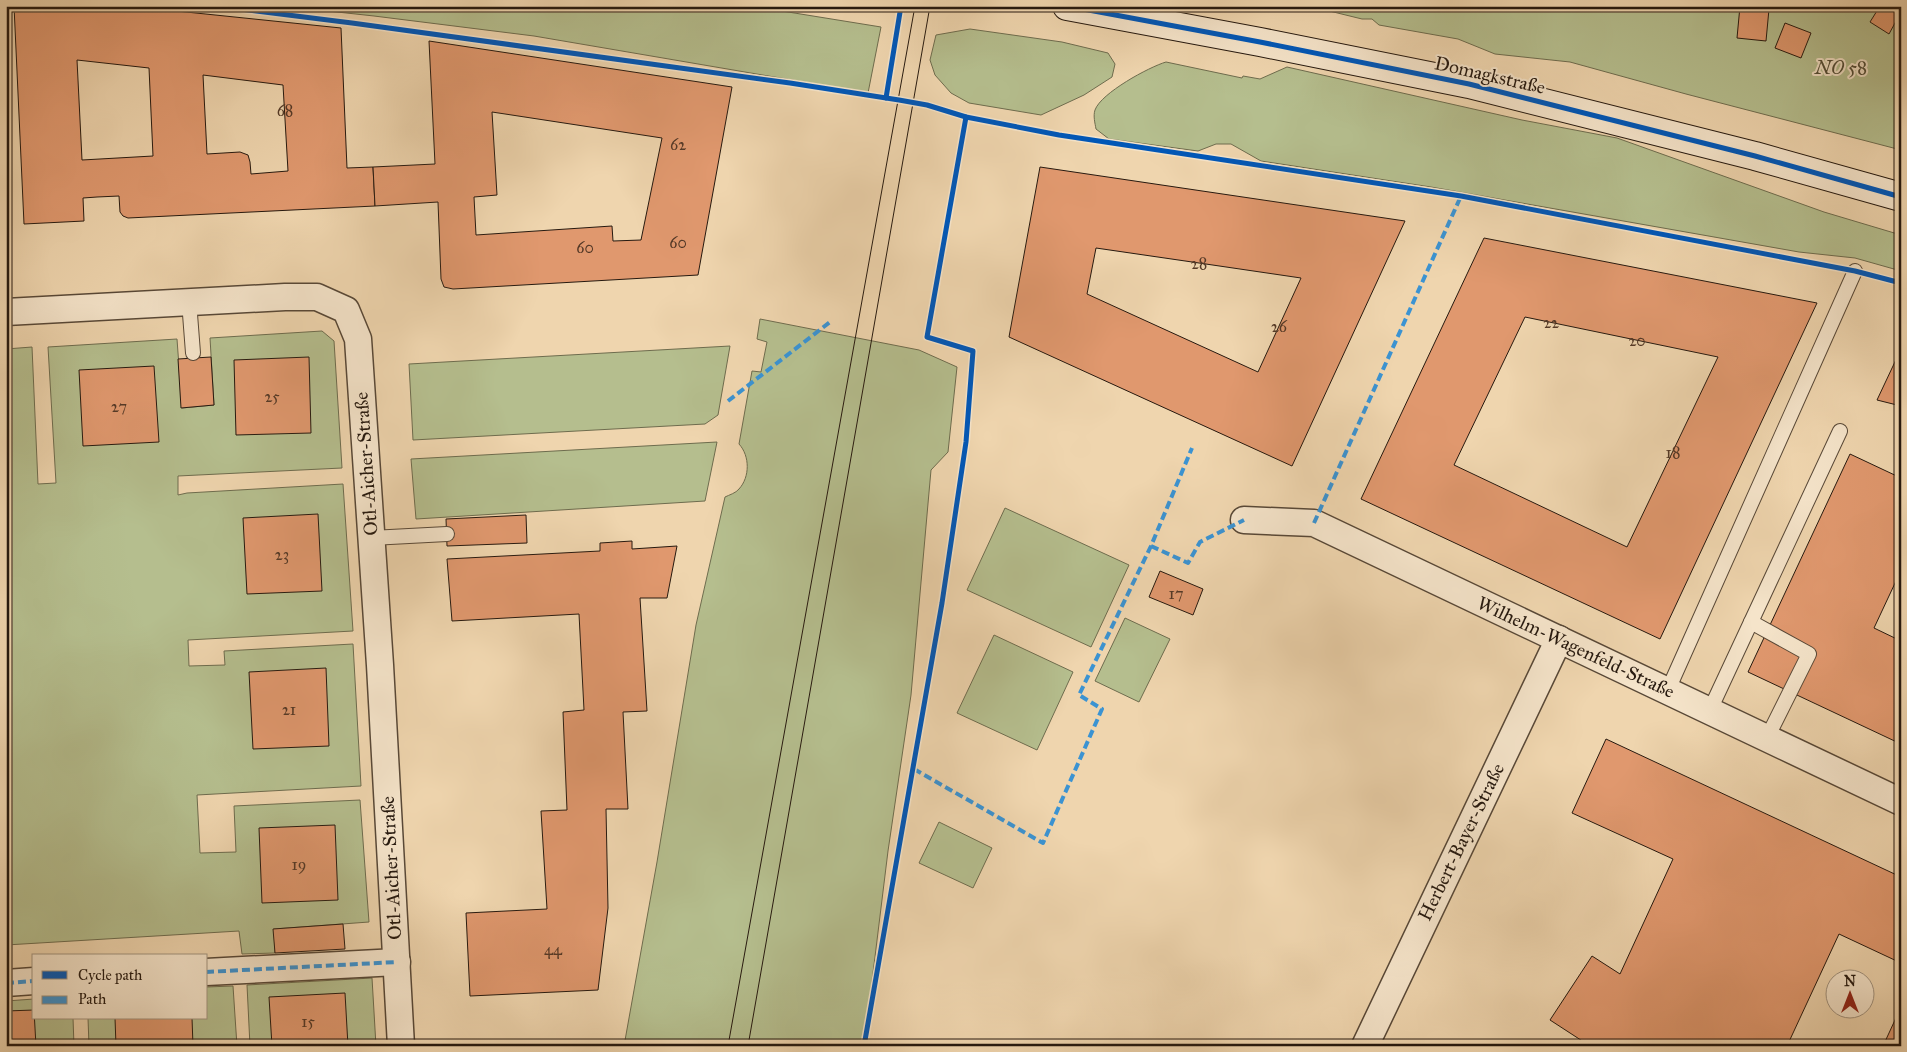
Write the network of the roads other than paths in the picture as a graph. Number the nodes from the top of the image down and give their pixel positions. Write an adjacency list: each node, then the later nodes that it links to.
1 (1067, 6): 2 (street, Domagkstraße)
2 (1901, 197)
3 (1855, 271): 13 (lane)
4 (189, 301): 5 (street, Otl-Aicher-Straße); 6 (lane); 10 (street, Otl-Aicher-Straße)
5 (6, 312)
6 (193, 353)
7 (1840, 431): 11 (lane)
8 (1244, 520): 12 (street, Wilhelm-Wagenfeld-Straße)
9 (447, 534): 10 (lane)
10 (371, 538): 17 (street, Otl-Aicher-Straße)
11 (1751, 622): 14 (lane); 15 (lane)
12 (1559, 640): 13 (street, Wilhelm-Wagenfeld-Straße); 22 (street, Herbert-Bayer-Straße)
13 (1668, 690): 14 (street, Wilhelm-Wagenfeld-Straße)
14 (1710, 710): 15 (street, Wilhelm-Wagenfeld-Straße)
15 (1766, 738): 16 (street, Wilhelm-Wagenfeld-Straße)
16 (1901, 802)
17 (397, 962): 18 (street, Otl-Aicher-Straße); 21 (street, Otl-Aicher-Straße)
18 (208, 972)
19 (32, 981): 20 (street)
20 (6, 983)
21 (401, 1046)
22 (1365, 1046)

